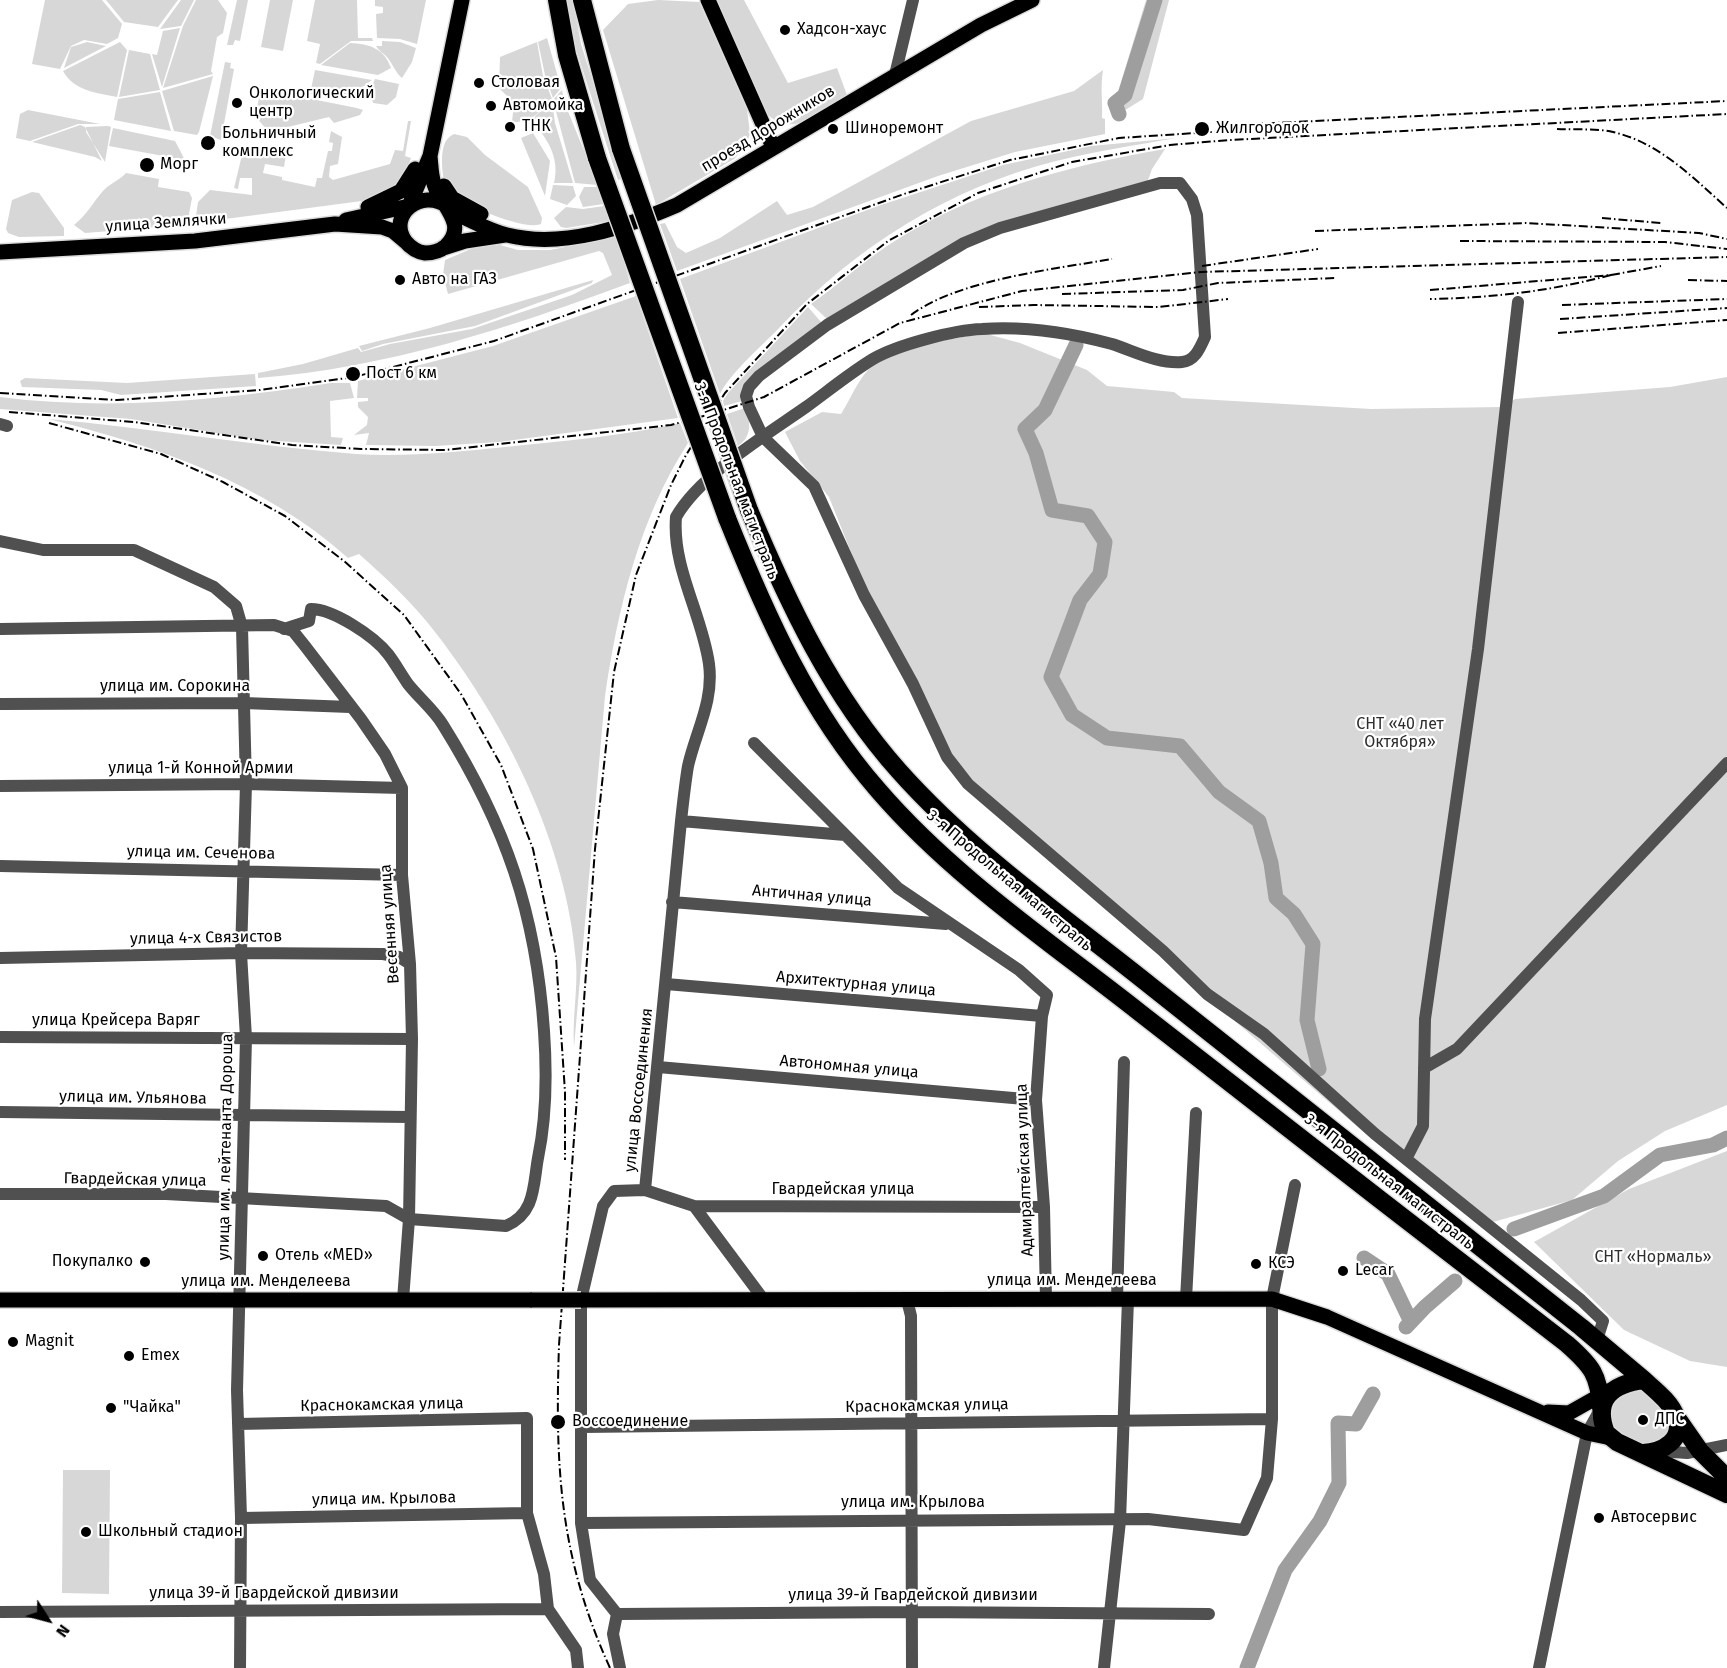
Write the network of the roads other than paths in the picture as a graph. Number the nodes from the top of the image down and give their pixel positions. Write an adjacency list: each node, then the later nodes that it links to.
1 (462, 0): 10 (main road)
2 (552, 0): 8 (main road)
3 (557, 0): 8 (highway, 3-я Продольная магистраль)
4 (582, 0): 77 (highway, 3-я Продольная магистраль, bridge)
5 (708, 0): 11 (main road)
6 (913, 0): 9 (street)
7 (1032, 0): 9 (main road, проезд Дорожников)
8 (567, 55): 79 (highway, 3-я Продольная магистраль, bridge)
9 (895, 75): 11 (main road, проезд Дорожников)
10 (437, 120): 12 (main road); 16 (main road); 18 (main road)
11 (773, 147): 18 (main road, проезд Дорожников)
12 (430, 156): 13 (main road); 14 (main road)
13 (409, 206): 14 (main road); 15 (main road, улица Землячки); 19 (main road)
14 (449, 209): 17 (main road, проезд Дорожников); 20 (main road)
15 (335, 224): 16 (main road, улица Землячки); 19 (main road, улица Землячки)
16 (289, 230): 21 (main road, улица Землячки)
17 (507, 235): 18 (main road, проезд Дорожников); 20 (main road, проезд Дорожников)
18 (545, 239)
19 (406, 242): 20 (main road)
20 (443, 248)
21 (0, 252)
22 (1518, 302): 53 (street)
23 (763, 437): 23 (street, улица Воссоединения); 36 (street, улица Воссоединения); 59 (street)
24 (0, 542): 25 (street)
25 (242, 627): 26 (street); 27 (street); 28 (street, улица им. лейтенанта Дороша)
26 (284, 628): 30 (street, Весенняя улица); 66 (street)
27 (0, 630)
28 (244, 703): 29 (street, улица им. Сорокина); 30 (street, улица им. Сорокина); 33 (street, улица им. лейтенанта Дороша)
29 (0, 704)
30 (350, 707): 35 (street, Весенняя улица)
31 (754, 743): 37 (street, Адмиралтейская улица)
32 (1727, 763): 53 (street)
33 (246, 784): 34 (street, улица 1-й Конной Армии); 35 (street, улица 1-й Конной Армии); 39 (street, улица им. лейтенанта Дороша)
34 (0, 786)
35 (402, 788): 40 (street, Весенняя улица)
36 (681, 821): 37 (street); 41 (street, улица Воссоединения)
37 (845, 835): 42 (street, Адмиралтейская улица)
38 (0, 866): 39 (street, улица им. Сеченова)
39 (242, 871): 40 (street, улица им. Сеченова); 43 (street, улица им. лейтенанта Дороша)
40 (402, 875): 45 (street, Весенняя улица)
41 (672, 902): 42 (street, Античная улица); 46 (street, улица Воссоединения)
42 (948, 924): 47 (street, Адмиралтейская улица)
43 (241, 953): 44 (street, улица 4-х Связистов); 45 (street, улица 4-х Связистов); 49 (street, улица им. лейтенанта Дороша)
44 (0, 958)
45 (410, 964): 50 (street, Весенняя улица)
46 (666, 984): 47 (street, Архитектурная улица); 52 (street, улица Воссоединения)
47 (1042, 1017): 54 (street, Адмиралтейская улица)
48 (0, 1037): 49 (street, улица Крейсера Варяг)
49 (246, 1038): 50 (street, улица Крейсера Варяг); 57 (street, улица им. лейтенанта Дороша)
50 (412, 1039): 58 (street, Весенняя улица)
51 (1124, 1062): 68 (street)
52 (658, 1066): 54 (street, Автономная улица); 61 (street, улица Воссоединения)
53 (1424, 1068): 59 (street)
54 (1036, 1100): 65 (street, Адмиралтейская улица)
55 (0, 1112): 57 (street, улица им. Ульянова)
56 (1196, 1113): 69 (street)
57 (244, 1116): 58 (street, улица им. Ульянова); 63 (street, улица им. лейтенанта Дороша)
58 (409, 1116): 66 (street, Весенняя улица)
59 (1406, 1159): 77 (street)
60 (1295, 1185): 70 (street)
61 (645, 1190): 64 (street, Гвардейская улица); 74 (street, улица Воссоединения)
62 (0, 1194): 63 (street, Гвардейская улица)
63 (242, 1200): 66 (street, Гвардейская улица); 72 (street, улица им. лейтенанта Дороша)
64 (694, 1206): 65 (street, Гвардейская улица); 75 (street)
65 (1044, 1207): 67 (street, Адмиралтейская улица)
66 (410, 1219): 73 (street, Весенняя улица)
67 (1046, 1299): 68 (main road, улица им. Менделеева); 76 (main road, улица им. Менделеева)
68 (1122, 1299): 69 (main road, улица им. Менделеева); 83 (street)
69 (1186, 1299): 70 (main road, улица им. Менделеева)
70 (1272, 1299): 80 (main road, улица им. Менделеева); 82 (street)
71 (0, 1300): 72 (main road, улица им. Менделеева)
72 (239, 1300): 73 (main road, улица им. Менделеева); 85 (street, улица им. лейтенанта Дороша)
73 (404, 1300): 74 (main road, улица им. Менделеева, bridge)
74 (581, 1300): 75 (main road, улица им. Менделеева); 86 (street, улица Воссоединения)
75 (764, 1300): 76 (main road, улица им. Менделеева)
76 (907, 1300): 84 (street)
77 (1597, 1340): 78 (highway, 3-я Продольная магистраль)
78 (1644, 1380): 79 (highway); 81 (highway, 3-я Продольная магистраль)
79 (1606, 1397): 80 (main road); 87 (street); 88 (highway, 3-я Продольная магистраль)
80 (1539, 1411): 87 (main road, улица им. Менделеева)
81 (1677, 1418): 90 (highway, 3-я Продольная магистраль); 91 (highway)
82 (1272, 1419): 83 (street, Краснокамская улица); 97 (street, улица им. Крылова)
83 (1125, 1421): 84 (street, Краснокамская улица); 97 (street)
84 (913, 1423): 86 (street, Краснокамская улица); 96 (street)
85 (238, 1424): 94 (street, Краснокамская улица); 95 (street, улица им. лейтенанта Дороша)
86 (582, 1427): 98 (street, улица Воссоединения)
87 (1587, 1433): 88 (main road, улица им. Менделеева); 111 (street)
88 (1611, 1438): 91 (highway)
89 (1727, 1445): 90 (street)
90 (1700, 1451): 91 (street); 92 (highway, 3-я Продольная магистраль)
91 (1651, 1452): 93 (highway)
92 (1727, 1478)
93 (1727, 1494)
94 (527, 1513): 95 (street, улица им. Крылова); 99 (street)
95 (241, 1518): 100 (street, улица им. лейтенанта Дороша)
96 (914, 1519): 97 (street, улица им. Крылова); 98 (street, улица им. Крылова); 102 (street)
97 (1120, 1521): 103 (street)
98 (581, 1523): 104 (street, улица Воссоединения)
99 (548, 1609): 100 (street, улица 39-й Гвардейской дивизии); 107 (street)
100 (240, 1610): 101 (street, улица 39-й Гвардейской дивизии); 106 (street, улица им. лейтенанта Дороша)
101 (0, 1612)
102 (911, 1612): 103 (street, улица 39-й Гвардейской дивизии); 104 (street, улица 39-й Гвардейской дивизии); 109 (street)
103 (1111, 1613): 105 (street, улица 39-й Гвардейской дивизии); 110 (street)
104 (616, 1614): 108 (street)
105 (1209, 1614)
106 (240, 1668)
107 (578, 1668)
108 (620, 1668)
109 (912, 1668)
110 (1104, 1668)
111 (1539, 1668)

